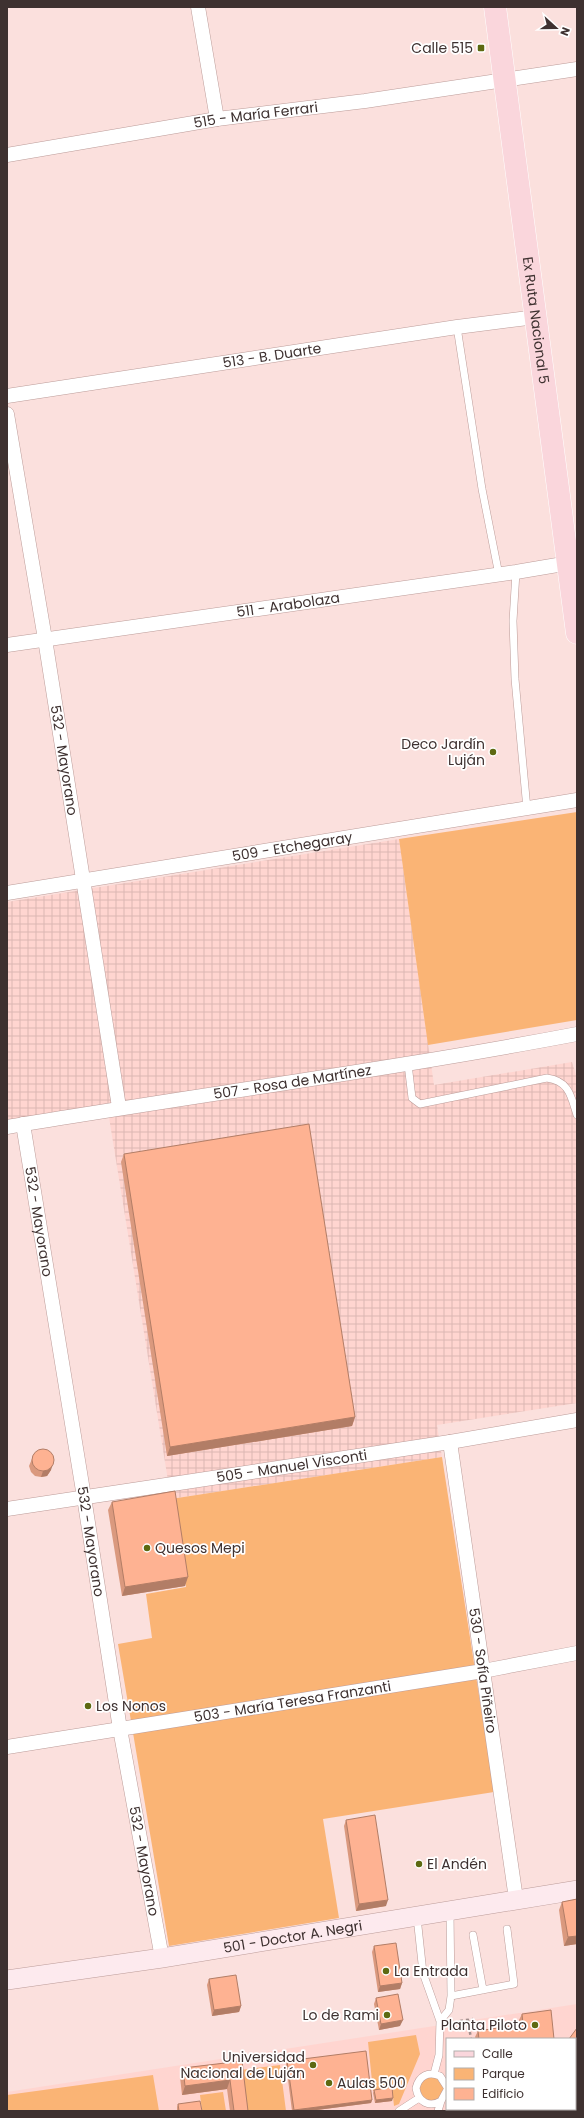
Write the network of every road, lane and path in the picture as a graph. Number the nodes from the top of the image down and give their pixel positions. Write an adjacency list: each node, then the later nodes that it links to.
1 (198, 7): 5 (street)
2 (495, 7): 4 (main road, Ex Ruta Nacional 5)
3 (577, 69): 4 (street, 515 - María Ferrari)
4 (506, 81): 5 (street, 515 - María Ferrari); 7 (main road, Ex Ruta Nacional 5)
5 (217, 119): 6 (street, 515 - María Ferrari)
6 (7, 155)
7 (536, 317): 8 (street, 513 - B. Duarte); 11 (main road, Ex Ruta Nacional 5)
8 (457, 327): 9 (street, 513 - B. Duarte); 13 (lane)
9 (7, 396)
10 (7, 414): 15 (street, 532 - Mayorano)
11 (573, 562): 12 (street, 511 - Arabolaza); 14 (main road, Ex Ruta Nacional 5)
12 (516, 572): 13 (street, 511 - Arabolaza); 18 (lane)
13 (500, 574): 15 (street, 511 - Arabolaza)
14 (577, 633)
15 (45, 639): 16 (street, 511 - Arabolaza); 19 (street, 532 - Mayorano)
16 (7, 645)
17 (577, 800): 18 (street, 509 - Etchegaray)
18 (527, 809): 19 (street, 509 - Etchegaray)
19 (84, 881): 20 (street, 509 - Etchegaray); 23 (street, 532 - Mayorano)
20 (7, 893)
21 (577, 1034): 22 (street, 507 - Rosa de Martínez)
22 (408, 1064): 23 (street, 507 - Rosa de Martínez); 24 (lane)
23 (119, 1107): 25 (street, 507 - Rosa de Martínez)
24 (577, 1115)
25 (23, 1124): 26 (street, 507 - Rosa de Martínez); 29 (street, 532 - Mayorano)
26 (7, 1126)
27 (577, 1420): 28 (street, 505 - Manuel Visconti)
28 (450, 1442): 29 (street, 505 - Manuel Visconti); 32 (street, 530 - Sofía Piñeiro)
29 (84, 1498): 30 (street, 505 - Manuel Visconti); 33 (street, 532 - Mayorano)
30 (7, 1509)
31 (577, 1653): 32 (street, 503 - María Teresa Franzanti)
32 (483, 1671): 33 (street, 503 - María Teresa Franzanti); 36 (street, 530 - Sofía Piñeiro)
33 (120, 1730): 34 (street, 503 - María Teresa Franzanti); 41 (street, 532 - Mayorano)
34 (7, 1746)
35 (577, 1890): 36 (street, 501 - Doctor A. Negri)
36 (516, 1900): 37 (street, 501 - Doctor A. Negri)
37 (450, 1912): 38 (street, 501 - Doctor A. Negri); 44 (lane)
38 (417, 1917): 41 (street, 501 - Doctor A. Negri); 46 (lane)
39 (507, 1929): 43 (lane)
40 (473, 1935): 43 (lane)
41 (162, 1958): 42 (street, 501 - Doctor A. Negri)
42 (7, 1980)
43 (483, 1990): 44 (lane)
44 (451, 1996): 46 (lane)
45 (473, 2019): 47 (path)
46 (440, 2020): 50 (lane)
47 (468, 2020): 48 (path); 49 (path)
48 (460, 2021)
49 (471, 2038)
50 (434, 2074): 51 (lane); 53 (lane)
51 (446, 2085)
52 (446, 2092): 54 (lane)
53 (419, 2098): 54 (lane); 55 (lane)
54 (441, 2101): 56 (lane)
55 (402, 2110)
56 (438, 2111)

